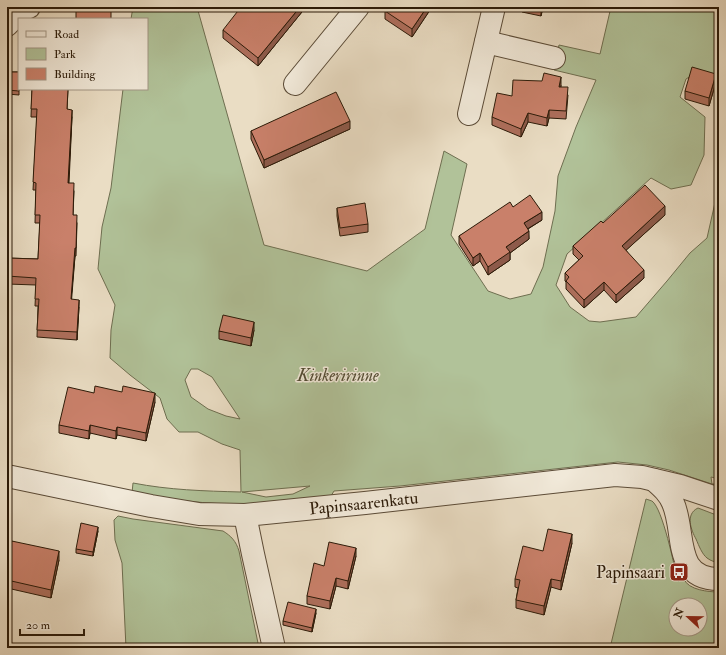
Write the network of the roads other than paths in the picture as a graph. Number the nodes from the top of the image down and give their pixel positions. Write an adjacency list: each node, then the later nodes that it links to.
1 (358, 7): 5 (street)
2 (494, 7): 3 (street)
3 (486, 42): 4 (street); 6 (street)
4 (554, 58)
5 (295, 84)
6 (469, 114)
7 (7, 476): 10 (street, Papinsaarenkatu)
8 (654, 480): 9 (street, Papinsaarenkatu); 10 (street, Papinsaarenkatu); 11 (street)
9 (719, 499)
10 (245, 515): 12 (street)
11 (719, 579)
12 (274, 648)

